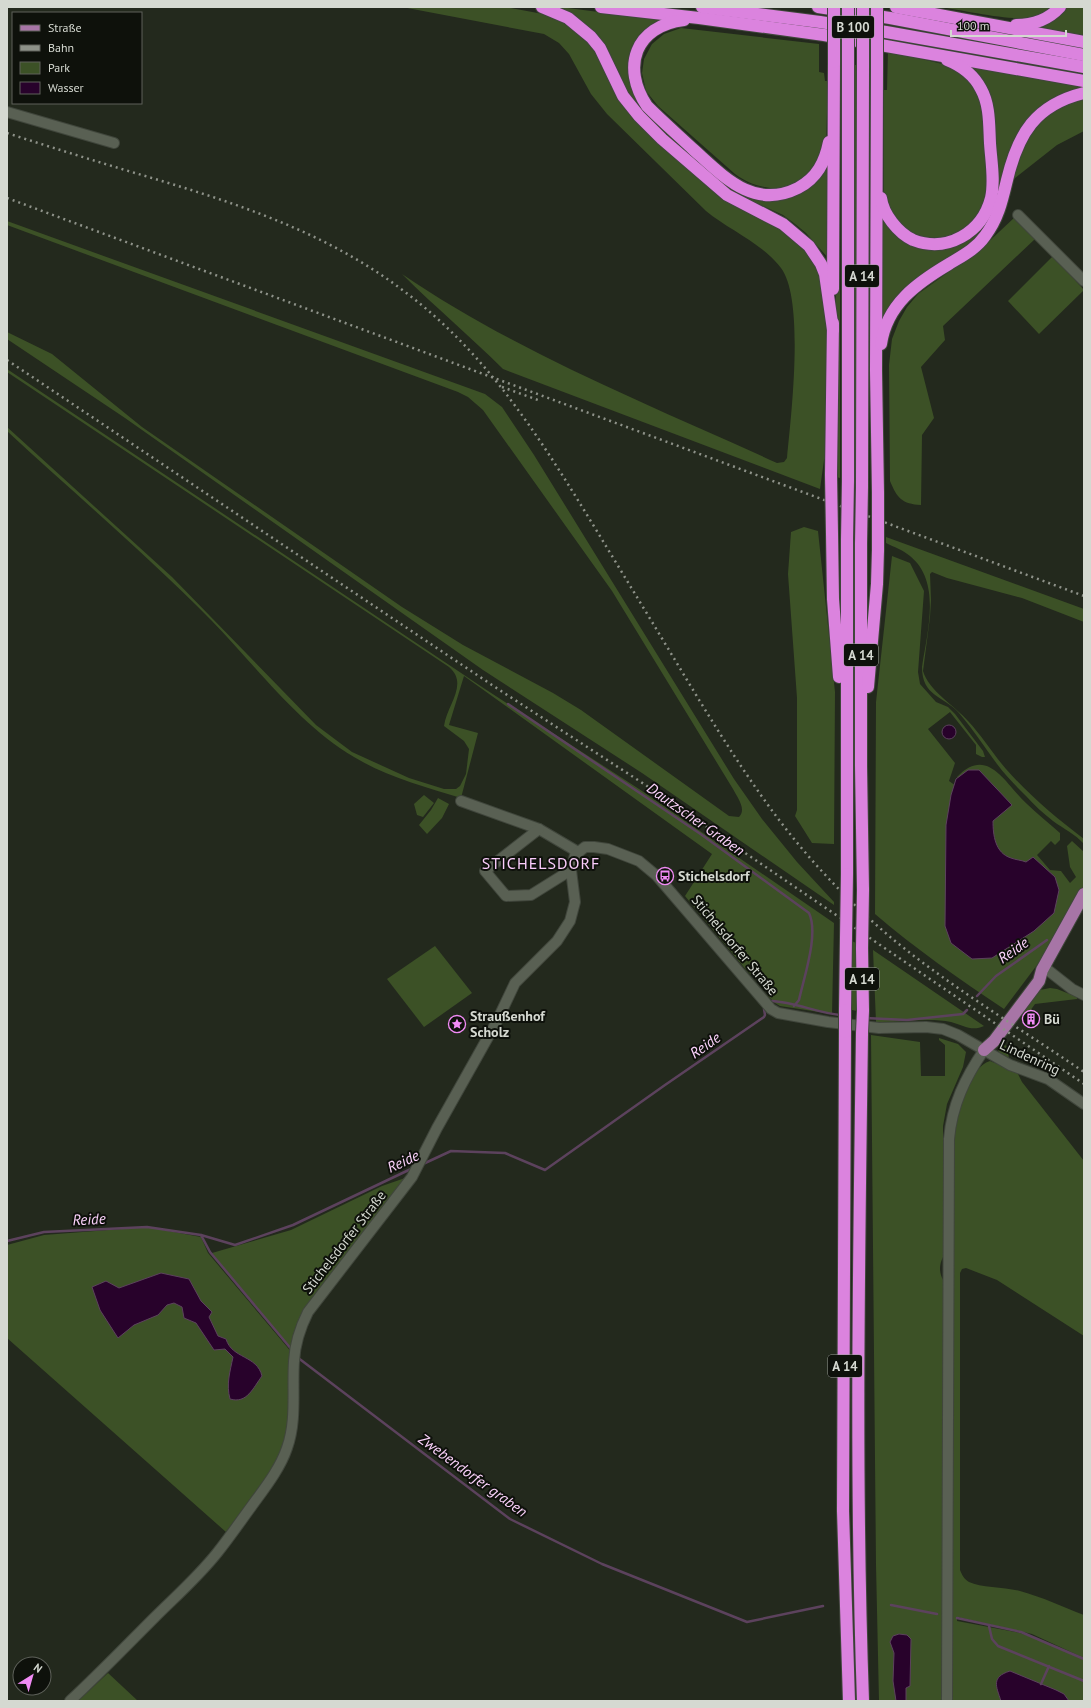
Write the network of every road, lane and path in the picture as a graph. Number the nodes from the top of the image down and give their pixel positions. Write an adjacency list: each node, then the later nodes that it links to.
1 (542, 7): 24 (highway)
2 (601, 7): 10 (highway)
3 (818, 7): 14 (highway, B 100)
4 (834, 7): 19 (highway, bridge)
5 (848, 7): 26 (highway, A 14, bridge)
6 (863, 7): 27 (highway, A 14, bridge)
7 (877, 7): 21 (highway, bridge)
8 (896, 7): 11 (highway)
9 (1060, 7): 11 (highway)
10 (700, 12): 13 (highway); 15 (highway, B 100); 19 (highway)
11 (978, 22): 12 (highway)
12 (1084, 42)
13 (908, 49): 16 (highway); 21 (highway)
14 (1084, 55)
15 (1084, 67)
16 (1084, 81)
17 (1084, 93): 25 (highway)
18 (7, 112): 20 (street)
19 (834, 121): 24 (highway)
20 (114, 143)
21 (877, 175): 25 (highway)
22 (1018, 215): 23 (street)
23 (1084, 281)
24 (833, 330): 26 (highway, bridge)
25 (876, 371): 27 (highway, bridge)
26 (846, 719): 39 (highway, A 14, bridge)
27 (860, 766): 40 (highway, A 14, bridge)
28 (461, 801): 29 (street)
29 (539, 829): 30 (street); 31 (street)
30 (578, 852): 31 (street, Stichelsdorfer Straße); 35 (street, Stichelsdorfer Straße)
31 (571, 870): 38 (street, Stichelsdorfer Straße)
32 (1084, 894): 33 (main road)
33 (1043, 968): 34 (street); 36 (main road)
34 (1084, 995)
35 (770, 1009): 36 (street, Lindenring)
36 (984, 1050): 37 (street, Lindenring); 41 (street)
37 (1084, 1104)
38 (70, 1701)
39 (849, 1701)
40 (863, 1701)
41 (947, 1701)

